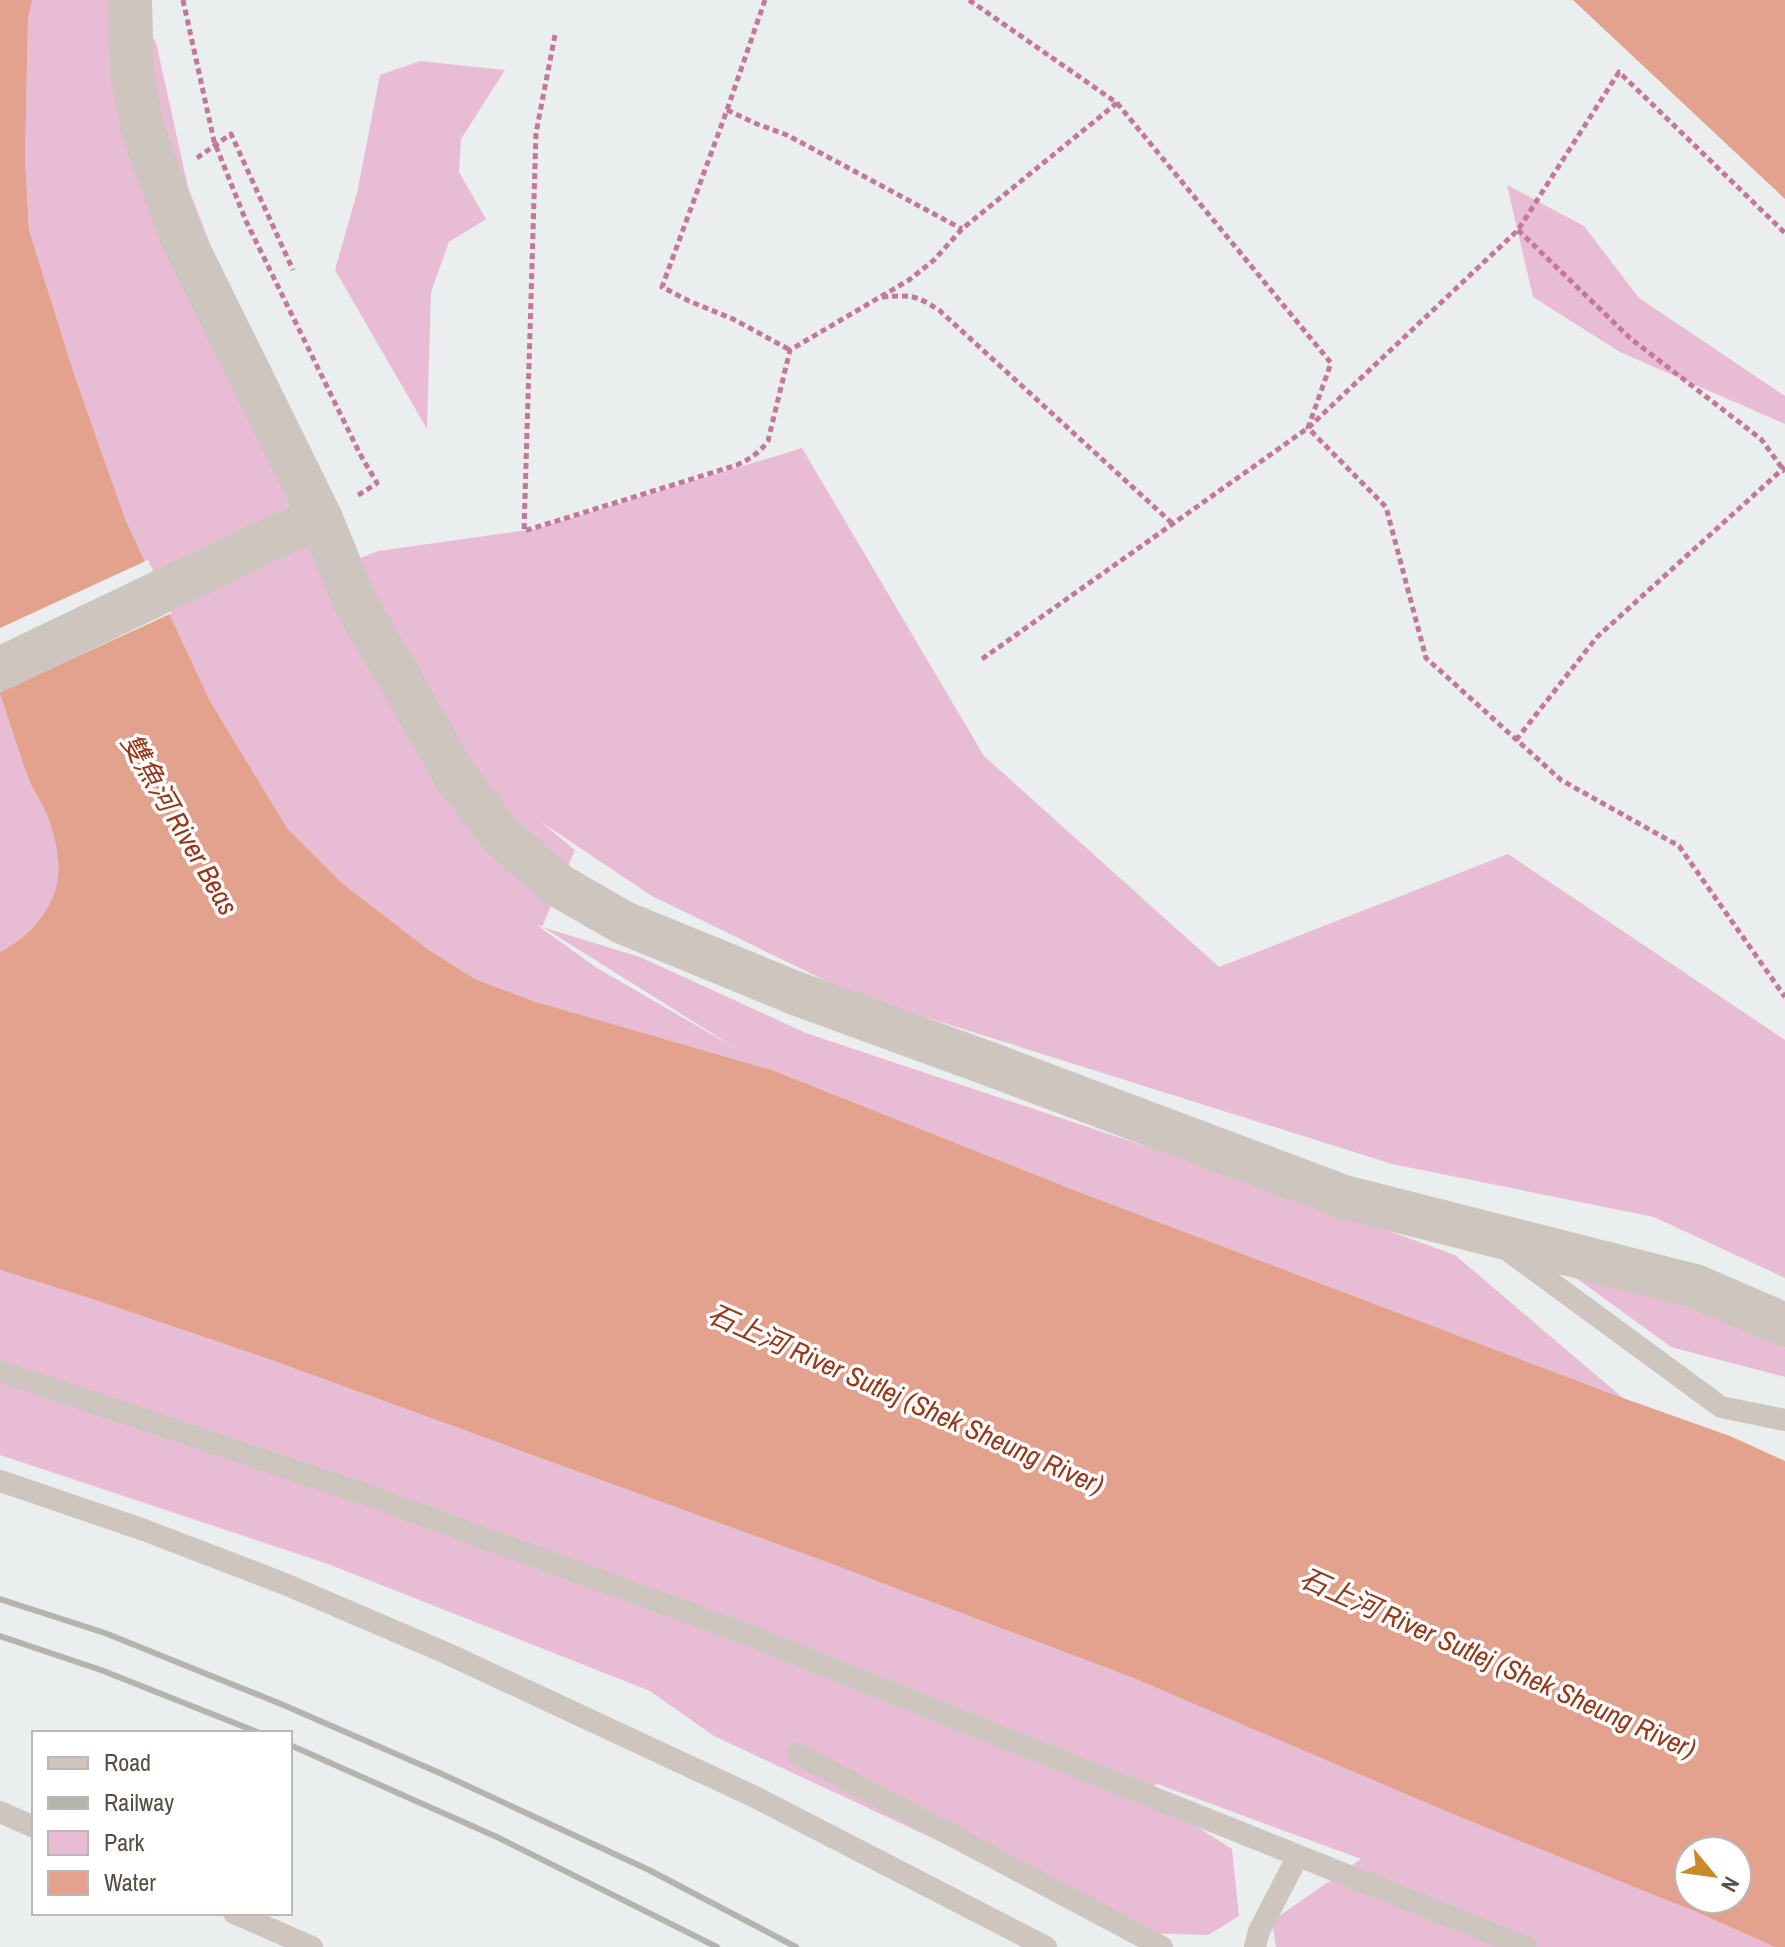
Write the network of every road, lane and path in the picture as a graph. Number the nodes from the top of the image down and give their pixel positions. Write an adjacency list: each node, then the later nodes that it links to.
1 (130, 0): 17 (street)
2 (183, 0): 17 (path)
3 (765, 0): 7 (path)
4 (969, 0): 6 (path)
5 (555, 35): 14 (path)
6 (1117, 103): 9 (path); 15 (path)
7 (727, 110): 9 (path); 14 (path)
8 (196, 158): 12 (path)
9 (962, 229): 13 (path)
10 (1518, 230): 11 (path); 15 (path); 16 (path)
11 (1785, 233)
12 (293, 270)
13 (881, 297): 14 (path); 18 (path)
14 (790, 350)
15 (1308, 428): 18 (path); 21 (path)
16 (1784, 470): 21 (path)
17 (321, 519): 20 (street); 23 (street)
18 (1173, 524): 19 (path)
19 (982, 659)
20 (0, 669)
21 (1516, 740): 22 (path)
22 (1785, 997)
23 (1484, 1233): 24 (street); 26 (lane)
24 (1785, 1325)
25 (0, 1371): 31 (lane)
26 (1785, 1420)
27 (0, 1481): 34 (lane)
28 (798, 1754): 35 (lane)
29 (0, 1812): 30 (lane)
30 (32, 1826)
31 (1298, 1856): 36 (lane); 37 (lane)
32 (239, 1915): 33 (lane)
33 (312, 1947)
34 (1046, 1947)
35 (1162, 1947)
36 (1255, 1947)
37 (1526, 1947)

